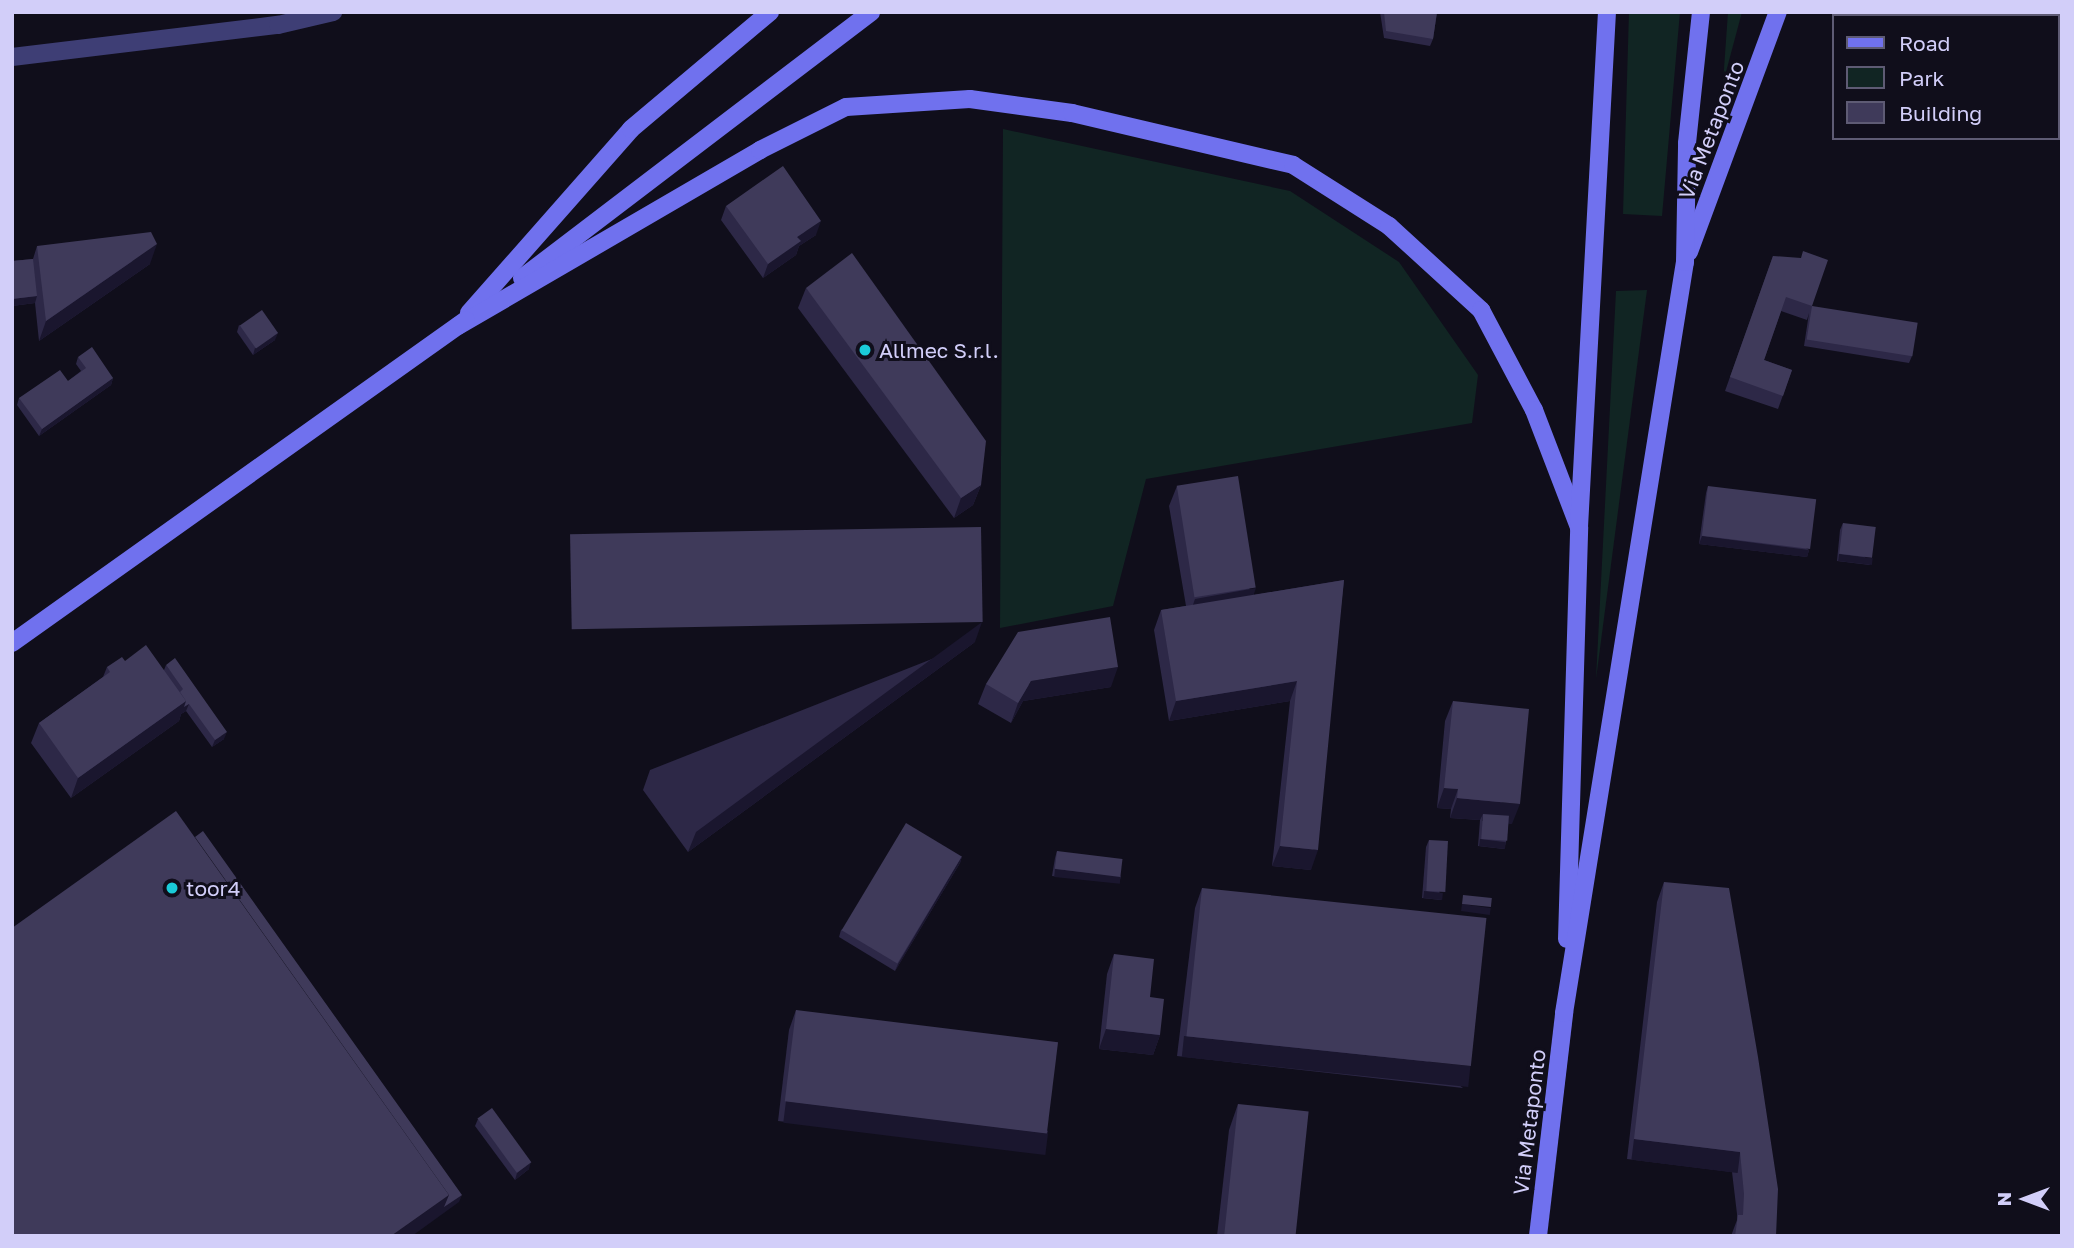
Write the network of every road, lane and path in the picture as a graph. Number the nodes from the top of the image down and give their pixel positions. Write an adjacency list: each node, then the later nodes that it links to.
1 (333, 12): 7 (lane)
2 (771, 12): 9 (main road)
3 (872, 12): 9 (main road)
4 (1607, 12): 10 (main road)
5 (1701, 12): 8 (main road)
6 (1778, 12): 8 (main road, Via Metaponto)
7 (12, 57)
8 (1685, 262): 12 (main road)
9 (458, 326): 10 (main road); 11 (main road)
10 (1579, 527): 12 (main road)
11 (12, 642)
12 (1564, 1013): 13 (main road, Via Metaponto)
13 (1538, 1236)

